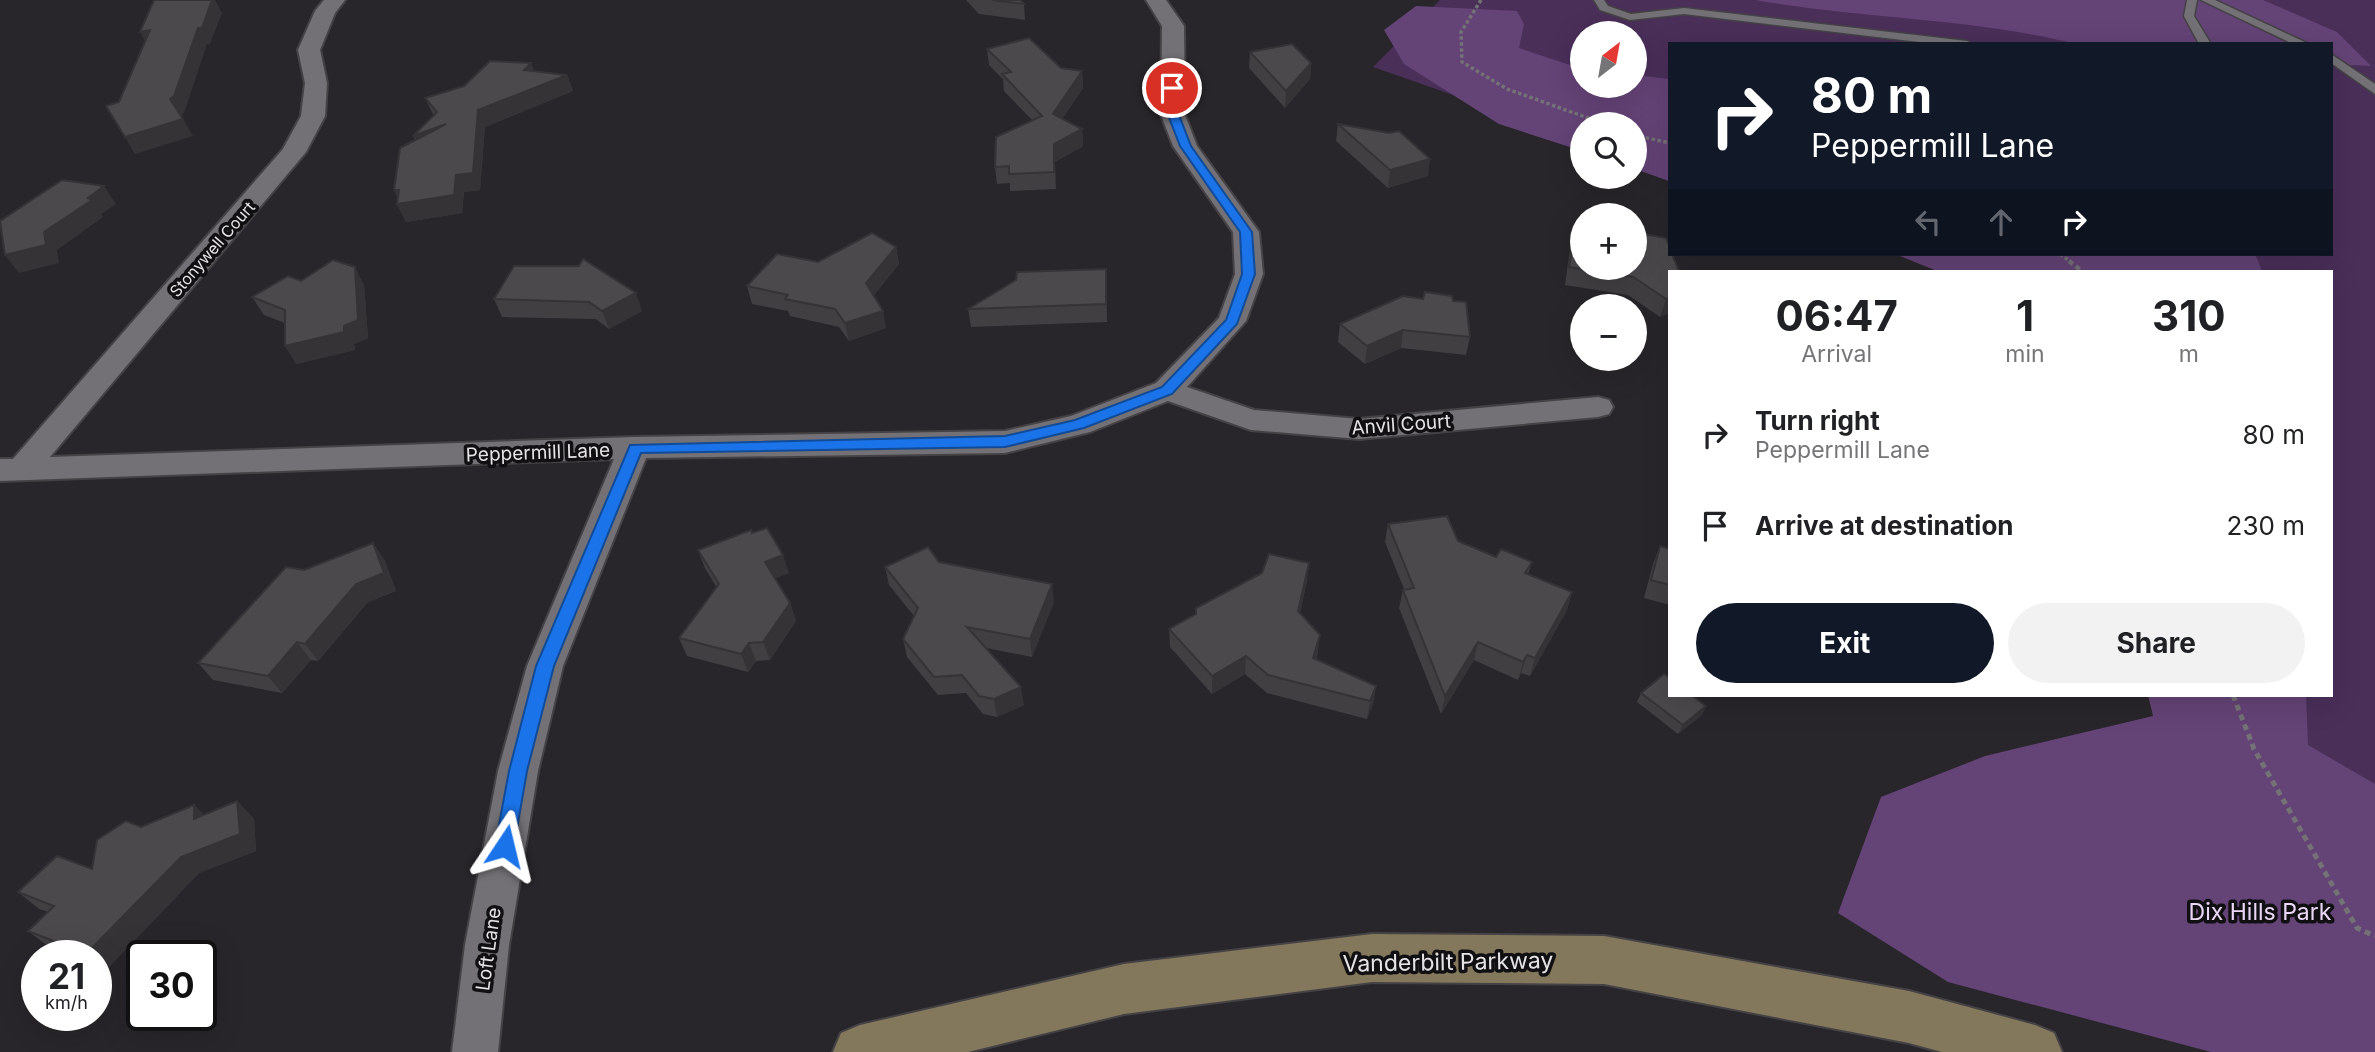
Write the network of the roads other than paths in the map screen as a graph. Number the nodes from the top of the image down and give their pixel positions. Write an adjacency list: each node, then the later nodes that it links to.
1 (335, 0): 14 (street, Stonywell Court)
2 (1156, 0): 11 (street, Peppermill Lane)
3 (1599, 0): 6 (lane)
4 (2192, 0): 7 (lane)
5 (2206, 0): 8 (lane)
6 (1950, 42)
7 (2204, 42)
8 (2299, 42)
9 (2333, 58): 10 (lane)
10 (2375, 90)
11 (1167, 390): 12 (street, Anvil Court); 13 (street, Peppermill Lane)
12 (1598, 407)
13 (635, 448): 14 (street, Peppermill Lane); 15 (street, Loft Lane)
14 (11, 470)
15 (475, 1052)
16 (860, 1052): 17 (main road, Vanderbilt Parkway)
17 (2035, 1052)

